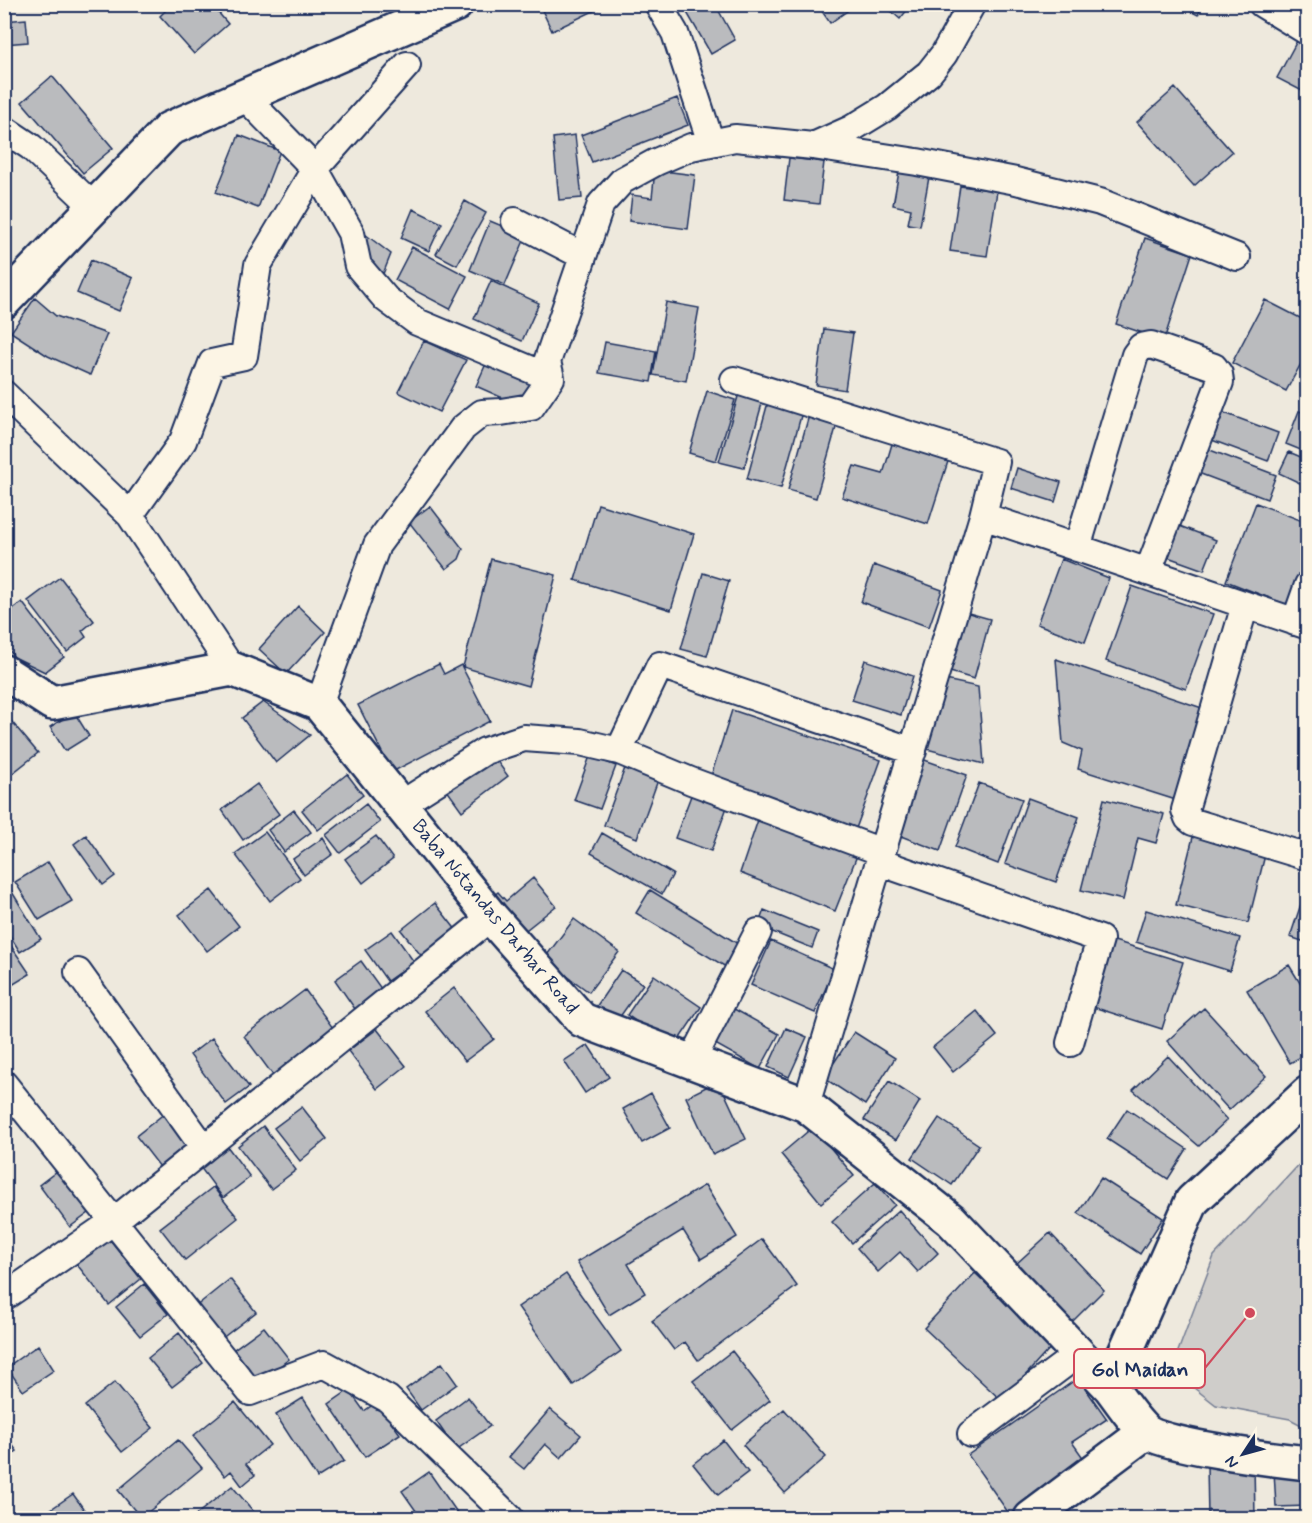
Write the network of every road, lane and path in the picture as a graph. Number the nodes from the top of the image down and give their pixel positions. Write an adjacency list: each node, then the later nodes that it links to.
1 (456, 4): 7 (street)
2 (658, 4): 9 (street)
3 (972, 4): 10 (street)
4 (1262, 4): 5 (street)
5 (1308, 32)
6 (406, 65): 11 (street)
7 (244, 96): 11 (street); 12 (street)
8 (4, 129): 12 (street)
9 (711, 143): 10 (street); 14 (street)
10 (813, 146): 15 (street)
11 (315, 169): 17 (street); 20 (street)
12 (94, 207): 16 (street)
13 (515, 221): 14 (street)
14 (583, 256): 17 (street)
15 (1237, 257)
16 (5, 299)
17 (551, 378): 29 (street)
18 (734, 380): 21 (street)
19 (4, 394): 20 (street)
20 (130, 514): 27 (street)
21 (983, 516): 22 (street); 31 (street)
22 (1077, 548): 23 (street); 23 (street)
23 (1148, 572): 25 (street)
24 (1308, 585): 26 (street)
25 (1245, 605): 26 (street); 34 (street)
26 (1301, 624)
27 (232, 669): 28 (street); 29 (street, Baba Notandas Darbar Road)
28 (4, 672)
29 (319, 704): 32 (street, Baba Notandas Darbar Road)
30 (619, 751): 31 (street); 32 (street); 33 (street)
31 (913, 752): 33 (street)
32 (400, 805): 35 (street, Baba Notandas Darbar Road)
33 (881, 857): 38 (street); 42 (street)
34 (1308, 857)
35 (491, 917): 39 (street, Baba Notandas Darbar Road); 43 (street)
36 (758, 932): 39 (street)
37 (78, 972): 43 (street)
38 (1070, 1043)
39 (692, 1061): 42 (street, Baba Notandas Darbar Road)
40 (4, 1084): 44 (street)
41 (1308, 1093): 47 (street)
42 (806, 1105): 46 (street, Baba Notandas Darbar Road)
43 (204, 1148): 44 (street)
44 (114, 1221): 45 (street); 51 (street)
45 (4, 1297)
46 (1078, 1354): 47 (street, Baba Notandas Darbar Road); 49 (street)
47 (1110, 1387): 48 (street, Baba Notandas Darbar Road)
48 (1146, 1432): 50 (street); 52 (street)
49 (971, 1434)
50 (1308, 1463)
51 (510, 1518)
52 (1030, 1518)

